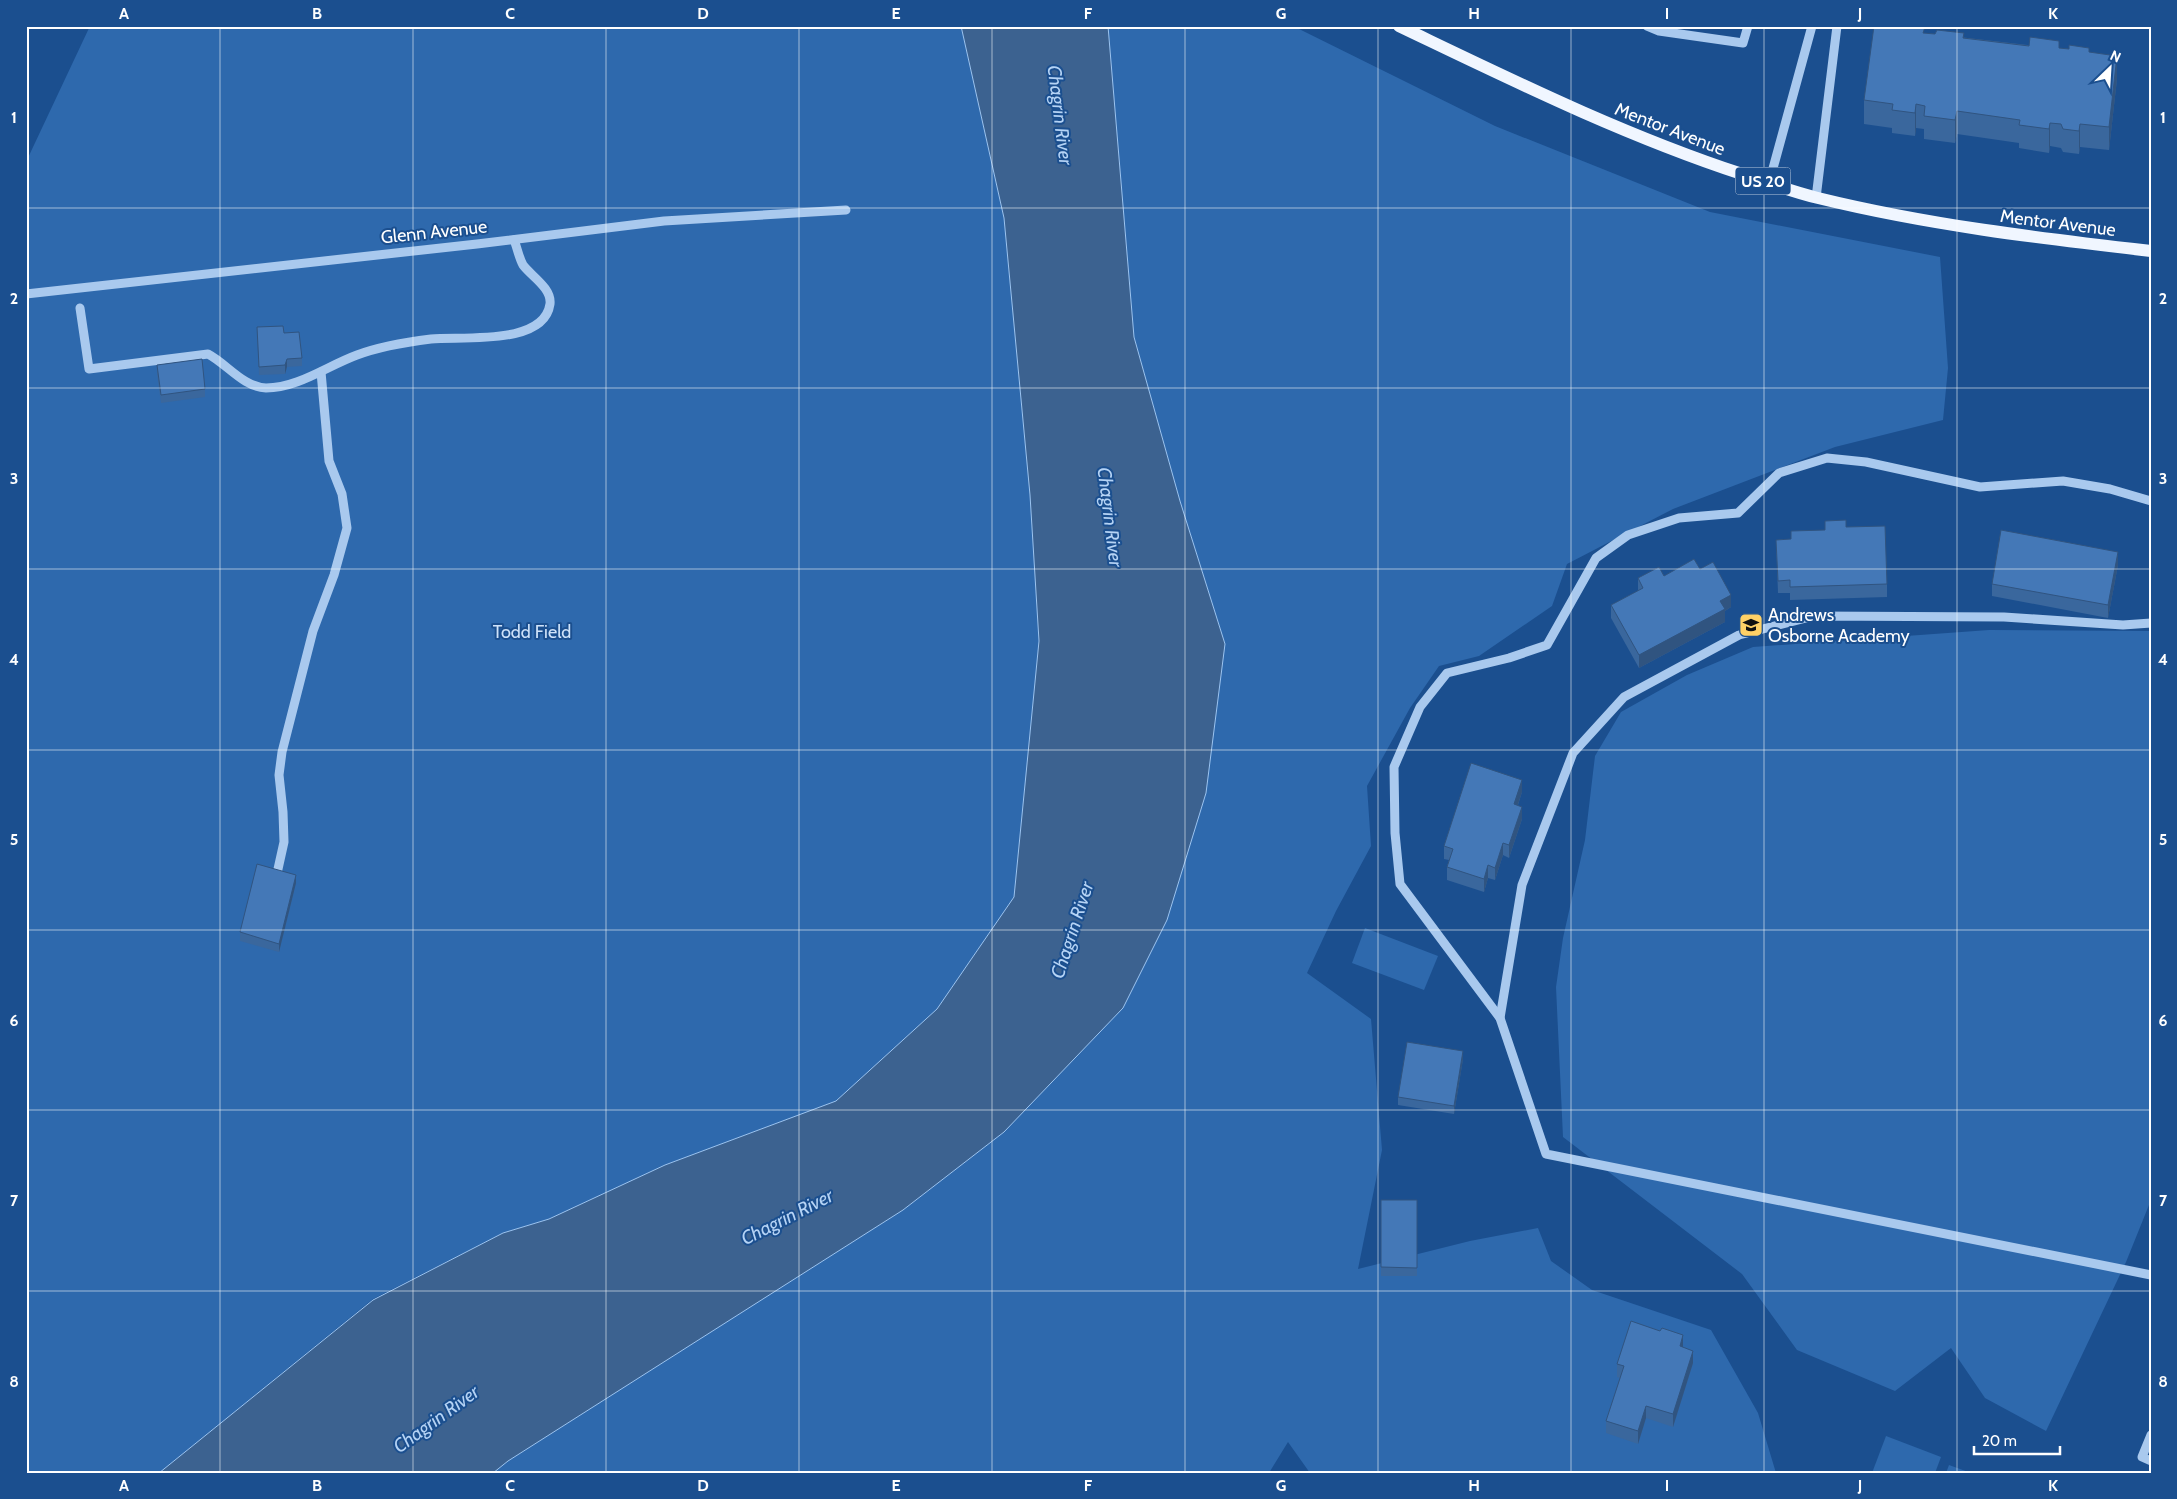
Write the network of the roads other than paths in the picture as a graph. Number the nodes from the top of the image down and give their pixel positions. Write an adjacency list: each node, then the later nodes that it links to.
1 (1399, 26): 6 (main road, Mentor Avenue / US 20)
2 (1647, 26): 3 (street)
3 (1748, 26)
4 (1812, 26): 6 (street)
5 (1837, 26): 7 (street)
6 (1769, 183): 7 (main road, Mentor Avenue / US 20)
7 (1816, 198): 10 (main road, Mentor Avenue / US 20)
8 (846, 210): 9 (street, Glenn Avenue)
9 (514, 240): 11 (street, Glenn Avenue); 13 (street)
10 (2151, 251)
11 (26, 294)
12 (80, 308): 13 (street)
13 (321, 372): 16 (street)
14 (2151, 501): 17 (street)
15 (2151, 623): 17 (street)
16 (276, 878)
17 (1500, 1018): 18 (street)
18 (2151, 1275)
19 (2151, 1435): 20 (street)
20 (2151, 1461)

